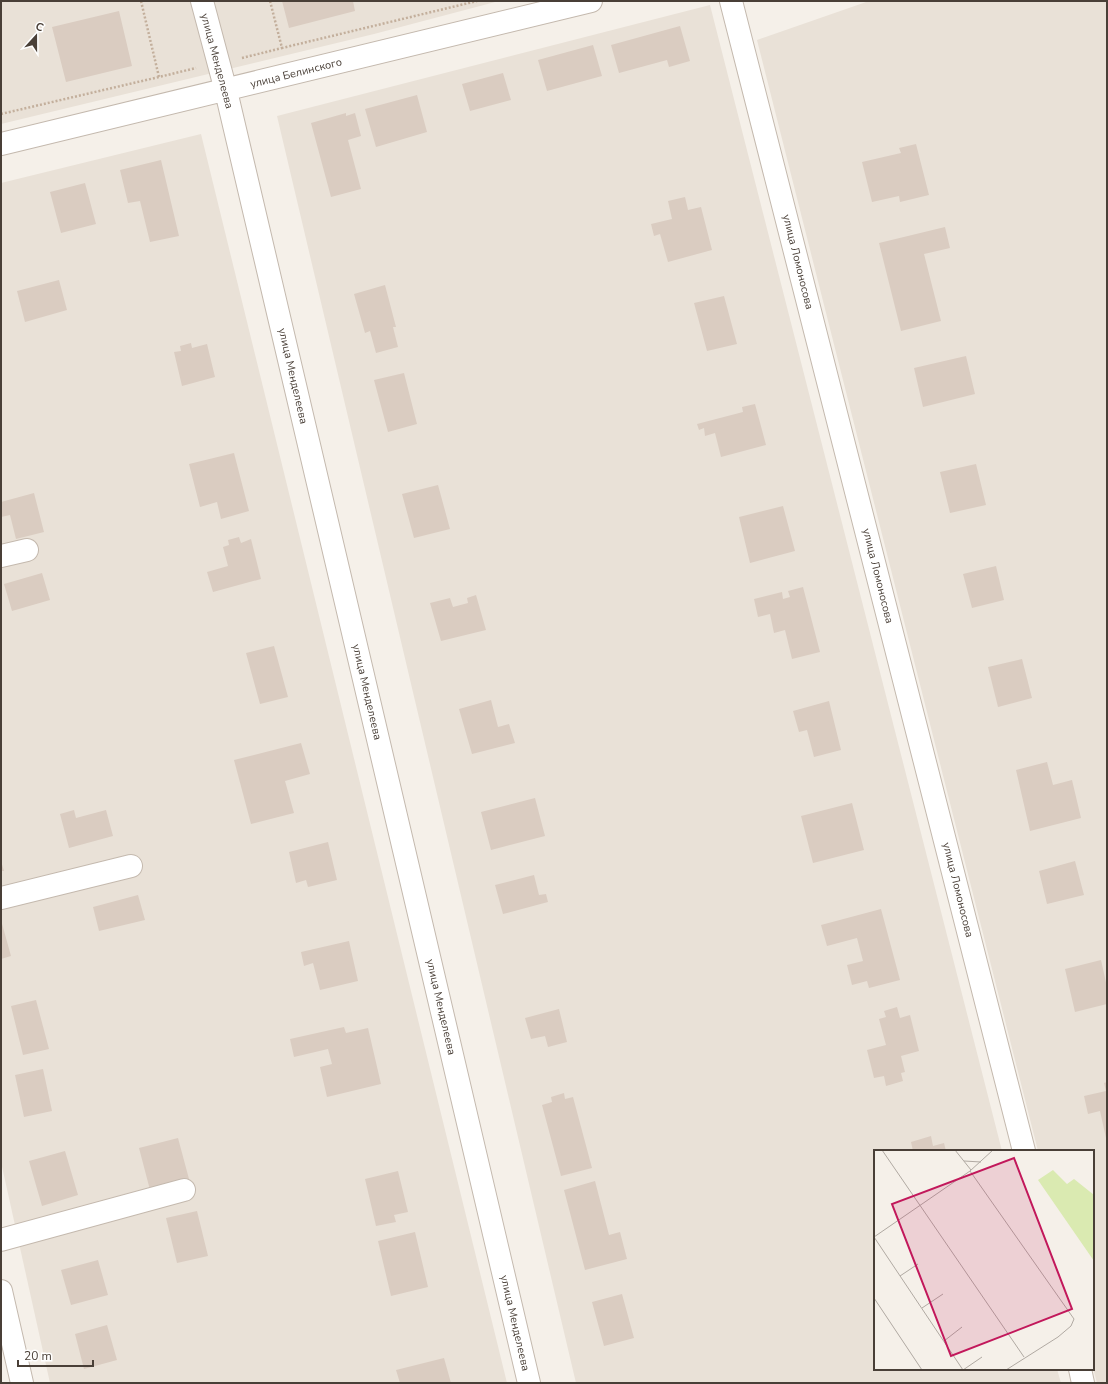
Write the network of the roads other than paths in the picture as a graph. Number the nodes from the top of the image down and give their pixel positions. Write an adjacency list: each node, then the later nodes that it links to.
1 (202, 1): 4 (street, улица Менделеева)
2 (591, 1): 4 (street, улица Белинского)
3 (731, 1): 10 (street, улица Ломоносова)
4 (226, 91): 5 (street, улица Белинского); 16 (street, улица Менделеева)
5 (1, 144)
6 (27, 550): 7 (street)
7 (1, 556)
8 (131, 866): 9 (street)
9 (1, 898)
10 (1024, 1150)
11 (184, 1190): 12 (street)
12 (1, 1240)
13 (1, 1291): 15 (street)
14 (1080, 1370): 17 (street)
15 (22, 1383)
16 (529, 1383)
17 (1083, 1383)

